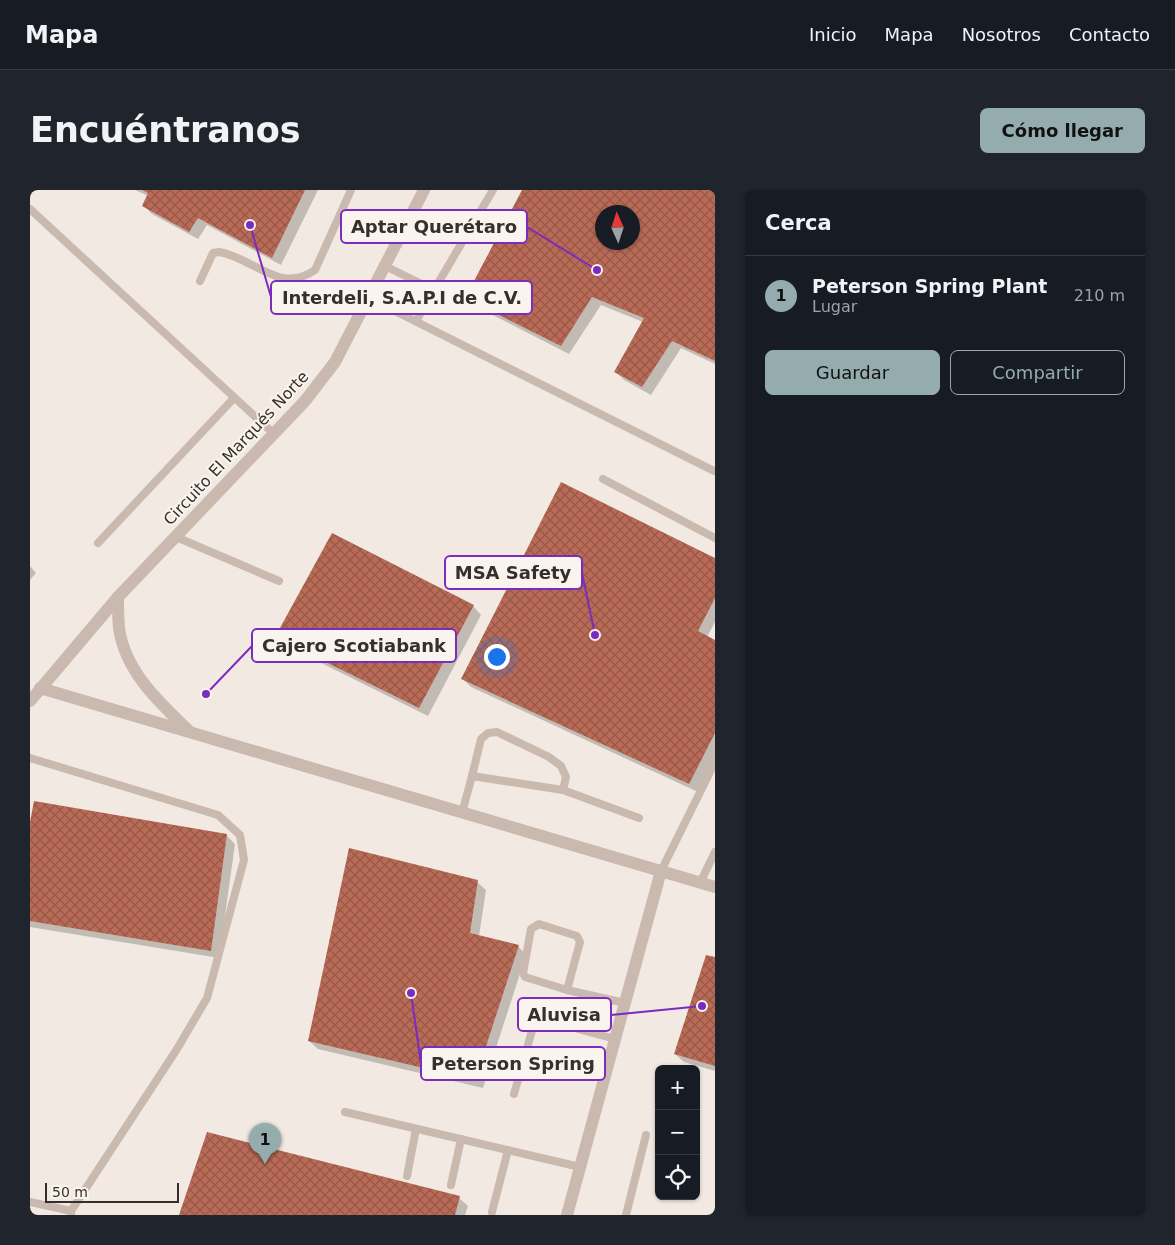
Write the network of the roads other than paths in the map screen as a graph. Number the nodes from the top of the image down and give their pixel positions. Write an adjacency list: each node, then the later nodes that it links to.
1 (352, 190): 6 (lane)
2 (424, 190): 5 (street, Circuito El Marqués Norte)
3 (493, 190): 7 (lane)
4 (30, 209): 10 (lane)
5 (385, 266): 7 (lane); 8 (street, Circuito El Marqués Norte)
6 (200, 281)
7 (434, 290): 9 (lane)
8 (369, 298): 9 (lane); 11 (street, Circuito El Marqués Norte)
9 (416, 321): 12 (lane)
10 (234, 398): 11 (lane); 16 (lane)
11 (274, 434): 14 (street, Circuito El Marqués Norte)
12 (714, 471)
13 (604, 479): 15 (lane)
14 (176, 537): 17 (lane); 18 (street, Circuito El Marqués Norte)
15 (715, 538)
16 (98, 543)
17 (279, 581)
18 (118, 597): 19 (street, Circuito El Marqués Norte); 21 (street)
19 (40, 688): 20 (street, Circuito El Marqués Norte); 21 (street)
20 (30, 701)
21 (192, 733): 26 (street)
22 (30, 758): 46 (lane)
23 (715, 762): 29 (lane)
24 (472, 776): 25 (lane); 25 (lane); 26 (lane)
25 (563, 790): 27 (lane)
26 (462, 813): 29 (street)
27 (639, 818)
28 (715, 852): 30 (lane)
29 (661, 871): 30 (street); 33 (street)
30 (700, 883): 31 (street)
31 (715, 887)
32 (568, 990): 32 (lane); 33 (lane)
33 (625, 1003): 34 (street)
34 (615, 1039): 35 (lane); 41 (street)
35 (514, 1094)
36 (345, 1112): 37 (lane)
37 (416, 1129): 39 (lane); 42 (lane)
38 (646, 1134): 48 (lane)
39 (461, 1140): 40 (lane); 43 (lane)
40 (508, 1150): 41 (lane); 45 (lane)
41 (580, 1167): 47 (street)
42 (407, 1176)
43 (450, 1185)
44 (30, 1202): 46 (lane)
45 (492, 1212)
46 (71, 1213)
47 (567, 1215)
48 (626, 1215)

